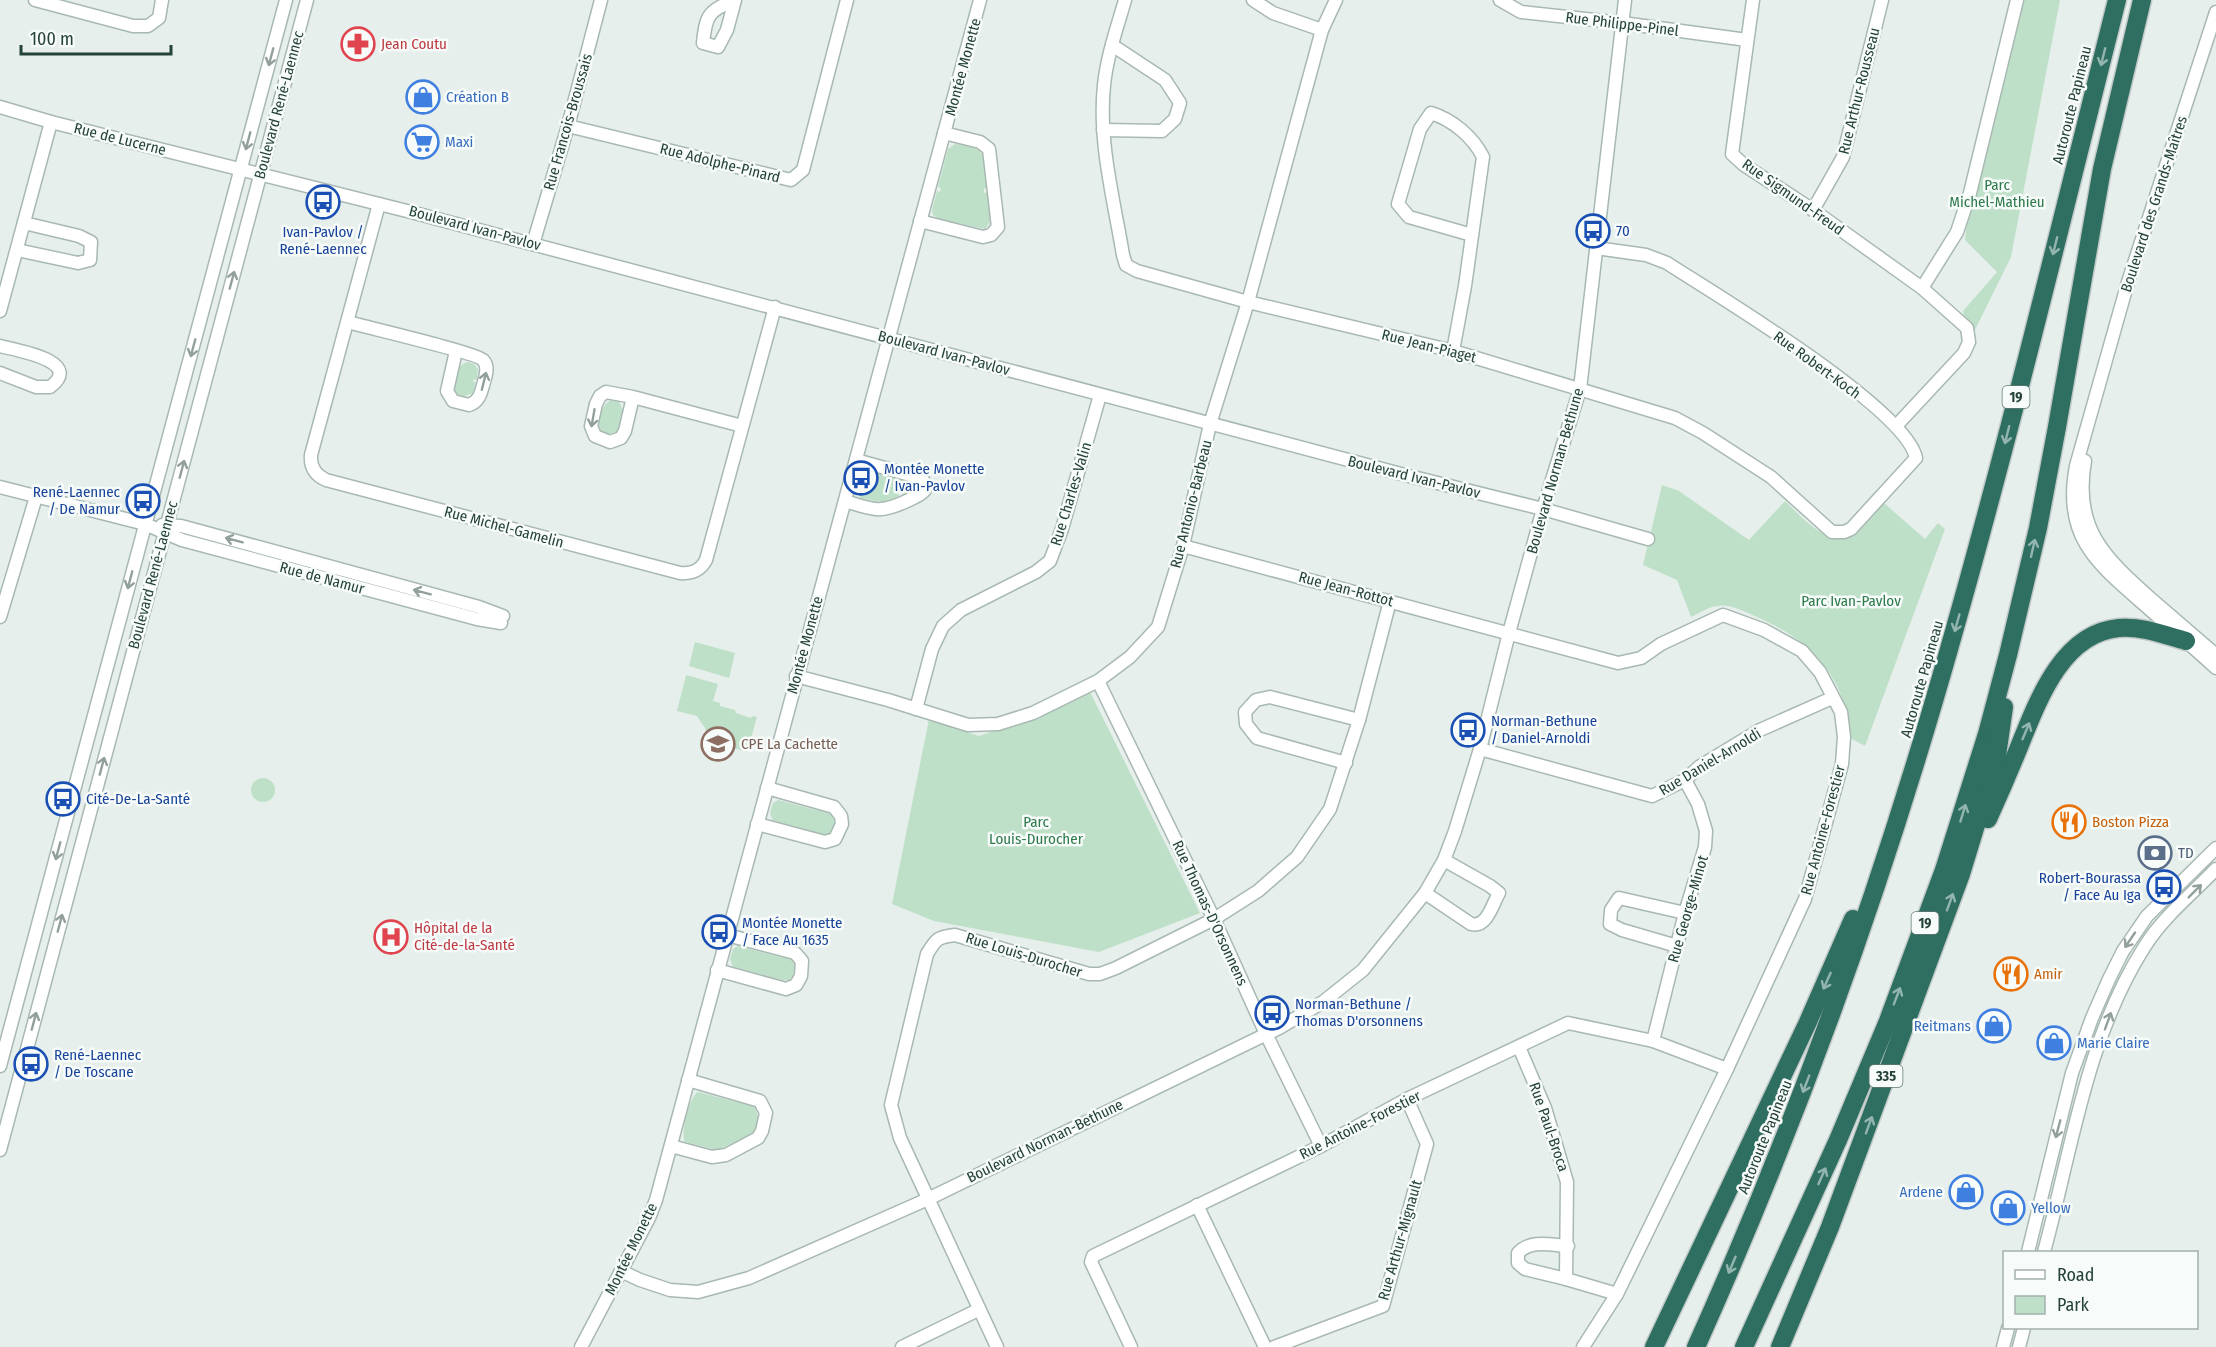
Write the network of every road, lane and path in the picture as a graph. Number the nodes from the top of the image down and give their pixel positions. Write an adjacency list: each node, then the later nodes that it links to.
1 (35, 0): 2 (street)
2 (162, 0)
3 (286, 0): 28 (street, Boulevard René-Laennec, one-way to 28)
4 (307, 0): 29 (street, Boulevard René-Laennec)
5 (601, 0): 25 (street, Rue Francois-Broussais)
6 (847, 0): 25 (street, Rue Adolphe-Pinard)
7 (980, 0): 27 (street, Montée Monette)
8 (1125, 0): 22 (street, Rue Jean-Piaget)
9 (1253, 0): 20 (street)
10 (1336, 0): 20 (street, Rue Antonio-Barbeau)
11 (1500, 0): 19 (street, Rue Philippe-Pinel)
12 (1625, 0): 19 (street, Boulevard Norman-Bethune)
13 (1753, 0): 21 (street, Rue Sigmund-Freud)
14 (1882, 0): 31 (street, Rue Arthur-Rousseau)
15 (2018, 0): 38 (street)
16 (2117, 0): 82 (highway, Autoroute Papineau / 19, one-way to 82)
17 (2142, 0): 66 (highway, 19, one-way to 17)
18 (2216, 12): 51 (street, Boulevard des Grands-Maîtres)
19 (1622, 23): 21 (street, Rue Philippe-Pinel); 36 (street, Boulevard Norman-Bethune)
20 (1322, 30): 39 (street, Rue Antonio-Barbeau)
21 (1747, 40): 31 (street, Rue Sigmund-Freud)
22 (1112, 45): 26 (street, Rue Jean-Piaget); 26 (street)
23 (0, 107): 24 (street, Rue de Lucerne)
24 (51, 122): 28 (street, Rue de Lucerne); 33 (street)
25 (568, 126): 35 (street, Rue Francois-Broussais)
26 (1103, 130): 39 (street, Rue Jean-Piaget)
27 (944, 133): 32 (street, Montée Monette); 32 (street, Montée Monette)
28 (240, 170): 29 (street, Boulevard Ivan-Pavlov); 60 (street, Boulevard René-Laennec, one-way to 60)
29 (260, 174): 30 (street, Boulevard Ivan-Pavlov); 61 (street, Boulevard René-Laennec, one-way to 29)
30 (379, 204): 35 (street, Boulevard Ivan-Pavlov); 42 (street, Rue Michel-Gamelin)
31 (1813, 210): 38 (street, Rue Sigmund-Freud)
32 (920, 221): 43 (street, Montée Monette)
33 (24, 223): 37 (street); 37 (street)
34 (1472, 235): 34 (street); 46 (street)
35 (533, 244): 40 (street, Boulevard Ivan-Pavlov)
36 (1596, 248): 48 (street, Boulevard Norman-Bethune); 54 (street, Rue Robert-Koch)
37 (16, 250): 41 (street)
38 (1922, 288): 54 (street, Rue Sigmund-Freud)
39 (1248, 302): 46 (street, Rue Jean-Piaget); 52 (street, Rue Antonio-Barbeau)
40 (775, 307): 43 (street, Boulevard Ivan-Pavlov); 53 (street, Rue Michel-Gamelin)
41 (0, 311)
42 (348, 322): 45 (street); 53 (street, Rue Michel-Gamelin)
43 (888, 339): 49 (street, Boulevard Ivan-Pavlov); 55 (street, Montée Monette)
44 (0, 346): 47 (street)
45 (456, 351): 45 (street, one-way to 45)
46 (1453, 351): 48 (street, Rue Jean-Piaget)
47 (0, 373)
48 (1580, 389): 59 (street, Boulevard Norman-Bethune); 62 (street, Rue Jean-Piaget)
49 (1100, 395): 52 (street, Boulevard Ivan-Pavlov); 76 (street, Rue Charles-Valin)
50 (633, 397): 53 (street)
51 (2097, 398): 70 (street, Boulevard des Grands-Maîtres); 71 (street, Boulevard des Grands-Maîtres)
52 (1210, 424): 59 (street, Boulevard Ivan-Pavlov); 64 (street, Rue Antonio-Barbeau)
53 (742, 426)
54 (1896, 426): 62 (street, Rue Robert-Koch)
55 (856, 460): 58 (street, Montée Monette); 58 (street)
56 (0, 487): 57 (street, Rue de Namur)
57 (36, 497): 60 (street, Rue de Namur); 67 (street)
58 (845, 501): 73 (street, Montée Monette)
59 (1543, 509): 63 (street, Boulevard Ivan-Pavlov); 69 (street, Boulevard Norman-Bethune)
60 (145, 524): 61 (street, Rue de Namur); 97 (street, Boulevard René-Laennec, one-way to 97)
61 (166, 529): 68 (street, Rue de Namur); 101 (street, Boulevard René-Laennec, one-way to 61)
62 (1832, 532)
63 (1648, 539)
64 (1183, 546): 65 (street, Rue Jean-Rottot); 74 (street, Rue Antonio-Barbeau)
65 (1390, 601): 69 (street, Rue Jean-Rottot); 77 (street, Rue Louis-Durocher)
66 (2020, 605): 87 (highway, 335); 128 (highway, 19, one-way to 66)
67 (0, 614)
68 (502, 620)
69 (1509, 633): 75 (street, Rue Antoine-Forestier); 78 (street, Boulevard Norman-Bethune)
70 (2186, 641): 72 (street, Boulevard des Grands-Maîtres); 87 (highway, one-way to 70)
71 (2216, 655)
72 (2216, 668)
73 (796, 676): 76 (street, Rue Antonio-Barbeau); 81 (street, Montée Monette)
74 (1098, 681): 76 (street, Rue Antonio-Barbeau); 90 (street, Rue Thomas-D'Orsonnens)
75 (1832, 698): 80 (street, Rue Daniel-Arnoldi); 98 (street, Rue Antoine-Forestier)
76 (916, 710)
77 (1359, 720): 79 (street, Rue Louis-Durocher); 79 (street)
78 (1480, 748): 80 (street, Rue Daniel-Arnoldi); 85 (street, Boulevard Norman-Bethune)
79 (1346, 763): 90 (street, Rue Louis-Durocher)
80 (1685, 780): 89 (street, Rue George-Minot)
81 (767, 789): 83 (street, Montée Monette); 83 (street)
82 (1906, 791): 113 (highway, one-way to 113); 127 (highway, Autoroute Papineau / 19, one-way to 127)
83 (757, 824): 91 (street, Montée Monette)
84 (2216, 848): 108 (street, one-way to 108)
85 (1444, 860): 88 (street, Boulevard Norman-Bethune); 88 (street)
86 (2216, 869): 109 (street, one-way to 86)
87 (1961, 874): 111 (highway, 335, one-way to 87)
88 (1425, 893): 94 (street, Boulevard Norman-Bethune)
89 (1685, 913): 92 (street, Rue George-Minot); 92 (street)
90 (1214, 919): 94 (street, Rue Thomas-D'Orsonnens); 105 (street, Rue Louis-Durocher)
91 (727, 934): 93 (street, Montée Monette); 93 (street)
92 (1677, 946): 95 (street, Rue George-Minot)
93 (717, 970): 99 (street, Montée Monette)
94 (1266, 1034): 103 (street, Rue Thomas-D'Orsonnens); 105 (street, Boulevard Norman-Bethune)
95 (1653, 1041): 96 (street, Rue Antoine-Forestier); 98 (street, Rue Antoine-Forestier)
96 (1519, 1047): 100 (street, Rue Antoine-Forestier); 107 (street, Rue Paul-Broca)
97 (0, 1066)
98 (1727, 1069): 114 (street, Rue Antoine-Forestier)
99 (688, 1080): 102 (street, Montée Monette); 102 (street)
100 (1407, 1099): 103 (street, Rue Antoine-Forestier); 123 (street, Rue Arthur-Mignault)
101 (4, 1117): 104 (street, Boulevard René-Laennec)
102 (671, 1146): 110 (street, Montée Monette)
103 (1321, 1146): 106 (street, Rue Antoine-Forestier)
104 (0, 1150)
105 (928, 1199): 110 (street, Boulevard Norman-Bethune); 115 (street, Rue Louis-Durocher)
106 (1197, 1205): 121 (street, Rue Antoine-Forestier); 122 (street)
107 (1568, 1246): 112 (street, Rue Paul-Broca); 112 (street)
108 (2028, 1251)
109 (2044, 1251)
110 (621, 1271): 118 (street, Montée Monette)
111 (1810, 1278): 129 (highway, 335); 130 (highway)
112 (1566, 1279): 114 (street)
113 (1683, 1287): 125 (highway); 126 (highway)
114 (1617, 1294): 124 (street, Rue Antoine-Forestier)
115 (978, 1310): 119 (street); 120 (street, Rue Louis-Durocher)
116 (2008, 1329): 131 (street)
117 (2024, 1329): 132 (street)
118 (581, 1347)
119 (902, 1347)
120 (997, 1347)
121 (1131, 1347)
122 (1265, 1347)
123 (1274, 1347)
124 (1582, 1347)
125 (1644, 1347)
126 (1654, 1347)
127 (1696, 1347)
128 (1744, 1347)
129 (1780, 1347)
130 (1789, 1347)
131 (2003, 1347)
132 (2019, 1347)

